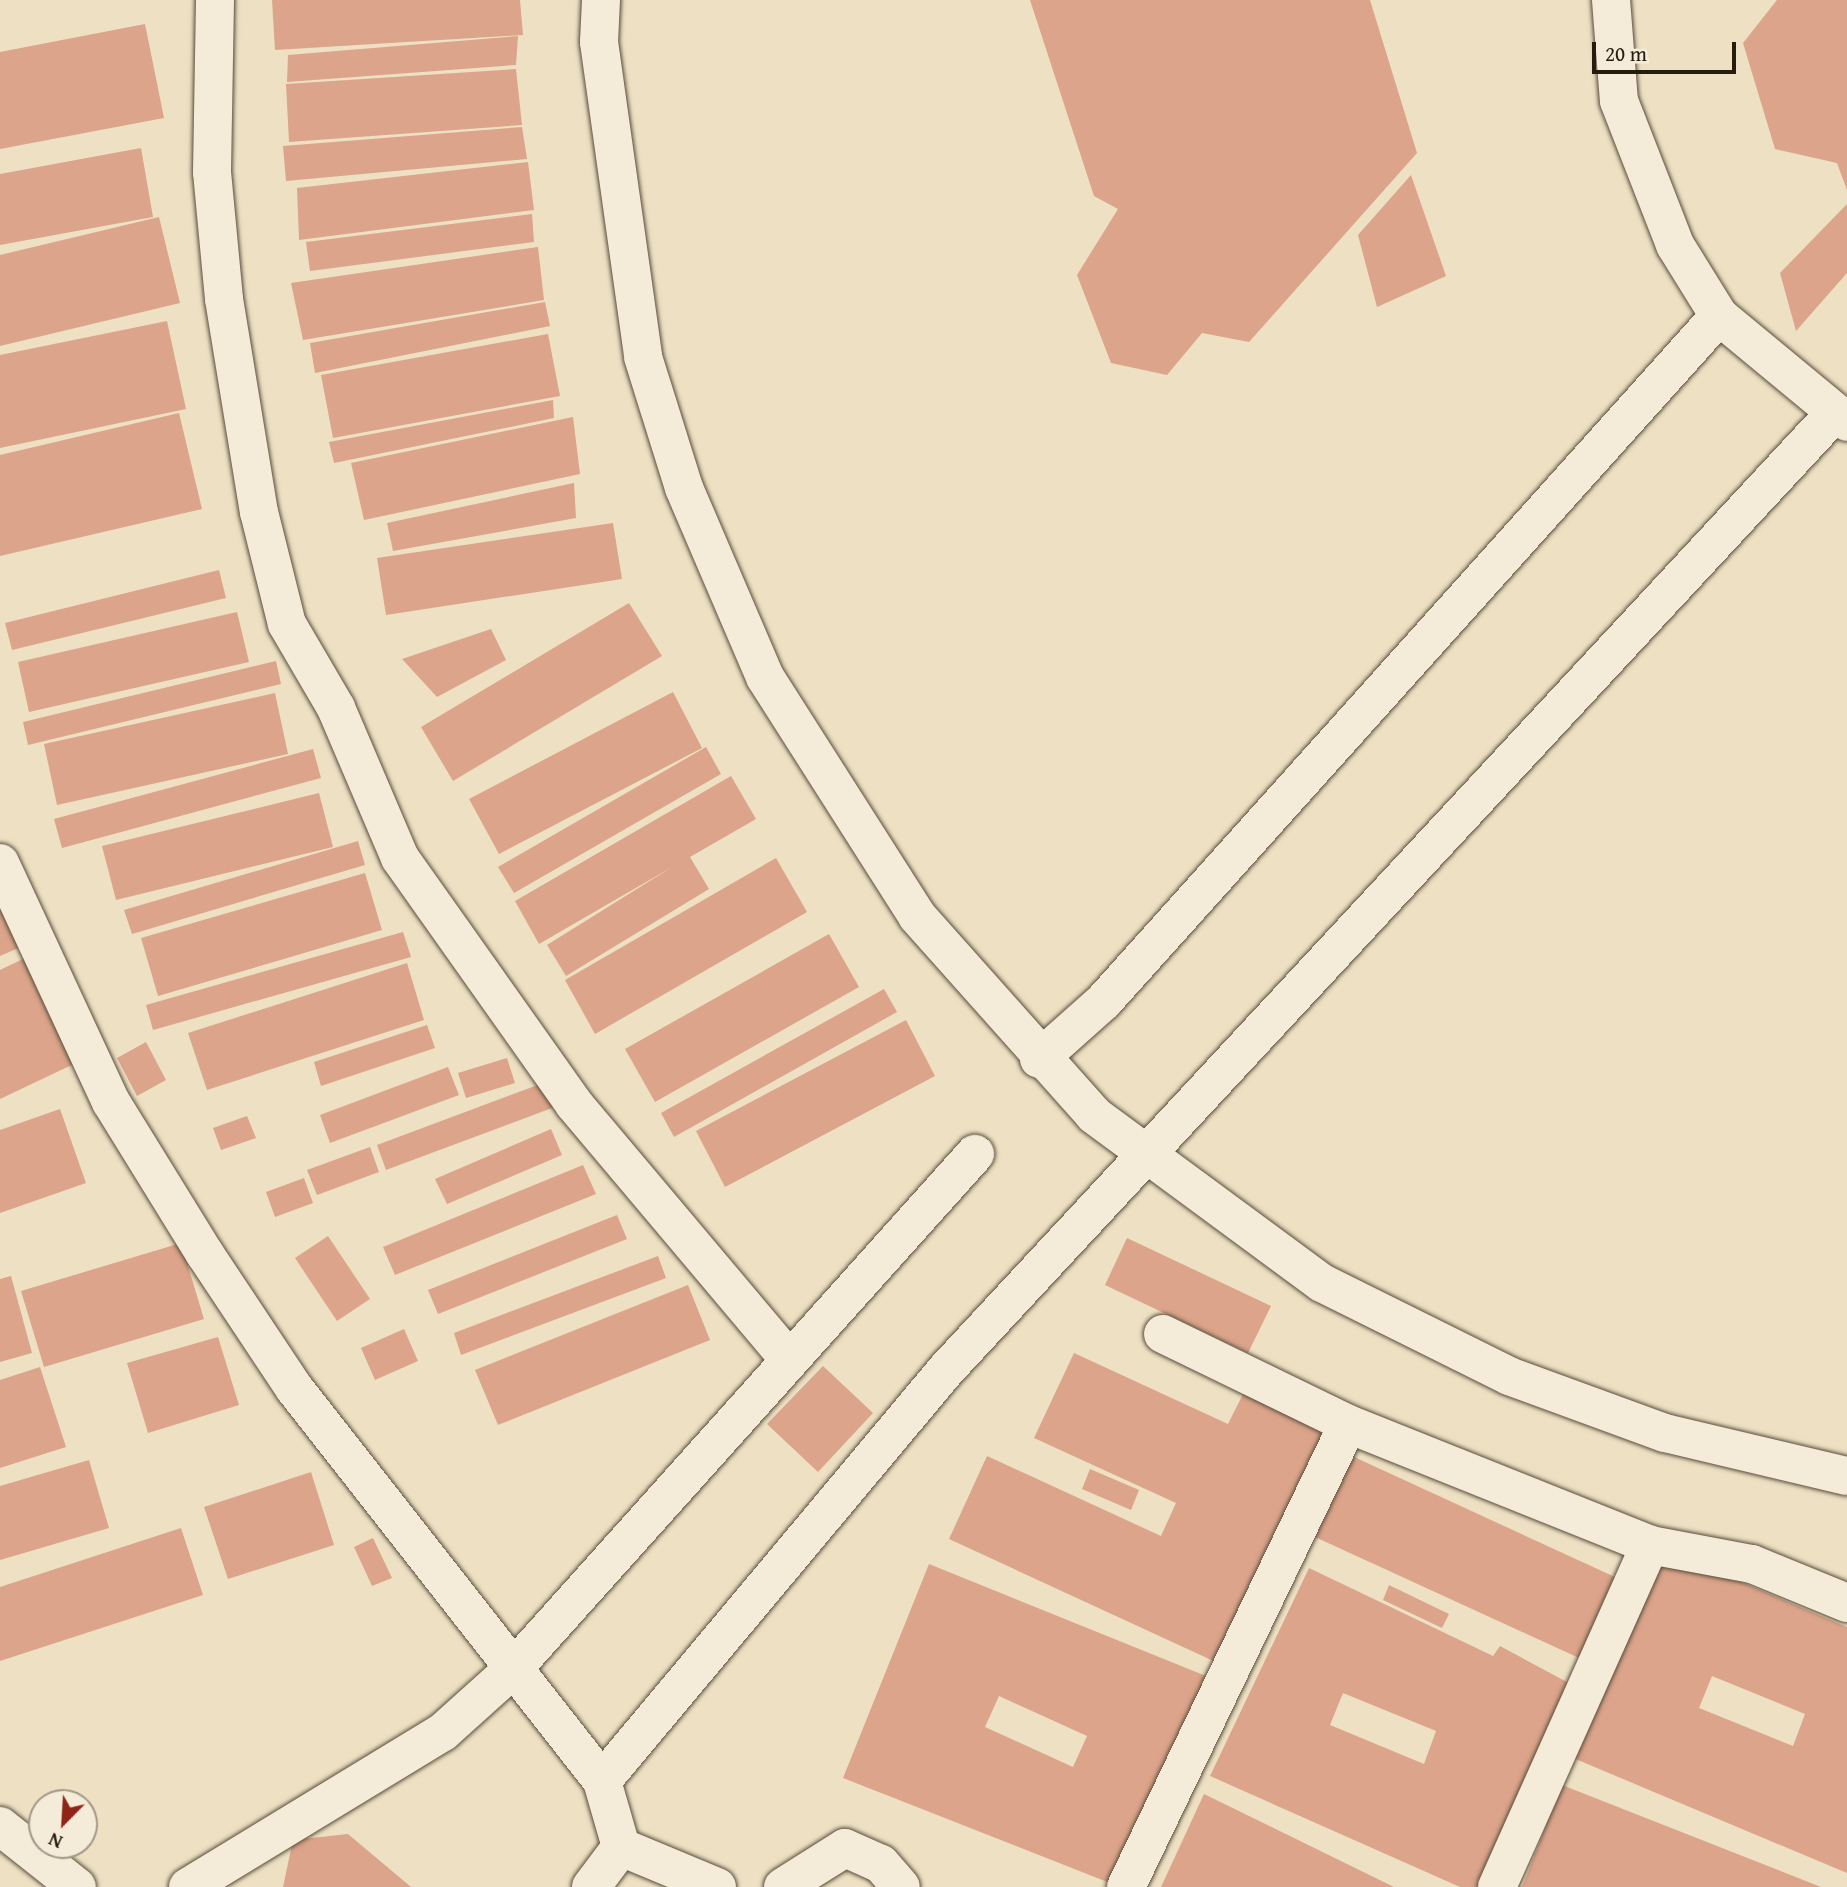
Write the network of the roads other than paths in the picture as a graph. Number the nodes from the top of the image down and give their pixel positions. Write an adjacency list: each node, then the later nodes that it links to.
1 (215, 0): 11 (street)
2 (601, 0): 7 (street)
3 (1611, 0): 4 (street)
4 (1719, 316): 5 (street); 7 (street)
5 (1841, 418): 9 (street)
6 (0, 863): 16 (street)
7 (1039, 1059): 9 (street)
8 (975, 1154): 11 (street)
9 (1145, 1156): 13 (street); 17 (street)
10 (1163, 1334): 12 (street)
11 (788, 1358): 16 (street)
12 (1348, 1424): 14 (street); 26 (street)
13 (1847, 1476)
14 (1650, 1545): 15 (street); 27 (street)
15 (1847, 1603)
16 (513, 1669): 17 (street); 21 (street)
17 (602, 1781): 19 (street)
18 (0, 1826): 20 (street)
19 (621, 1847): 22 (street); 23 (street)
20 (77, 1887)
21 (188, 1887)
22 (591, 1887)
23 (717, 1887)
24 (783, 1887): 25 (street)
25 (901, 1887)
26 (1126, 1887)
27 (1497, 1887)

